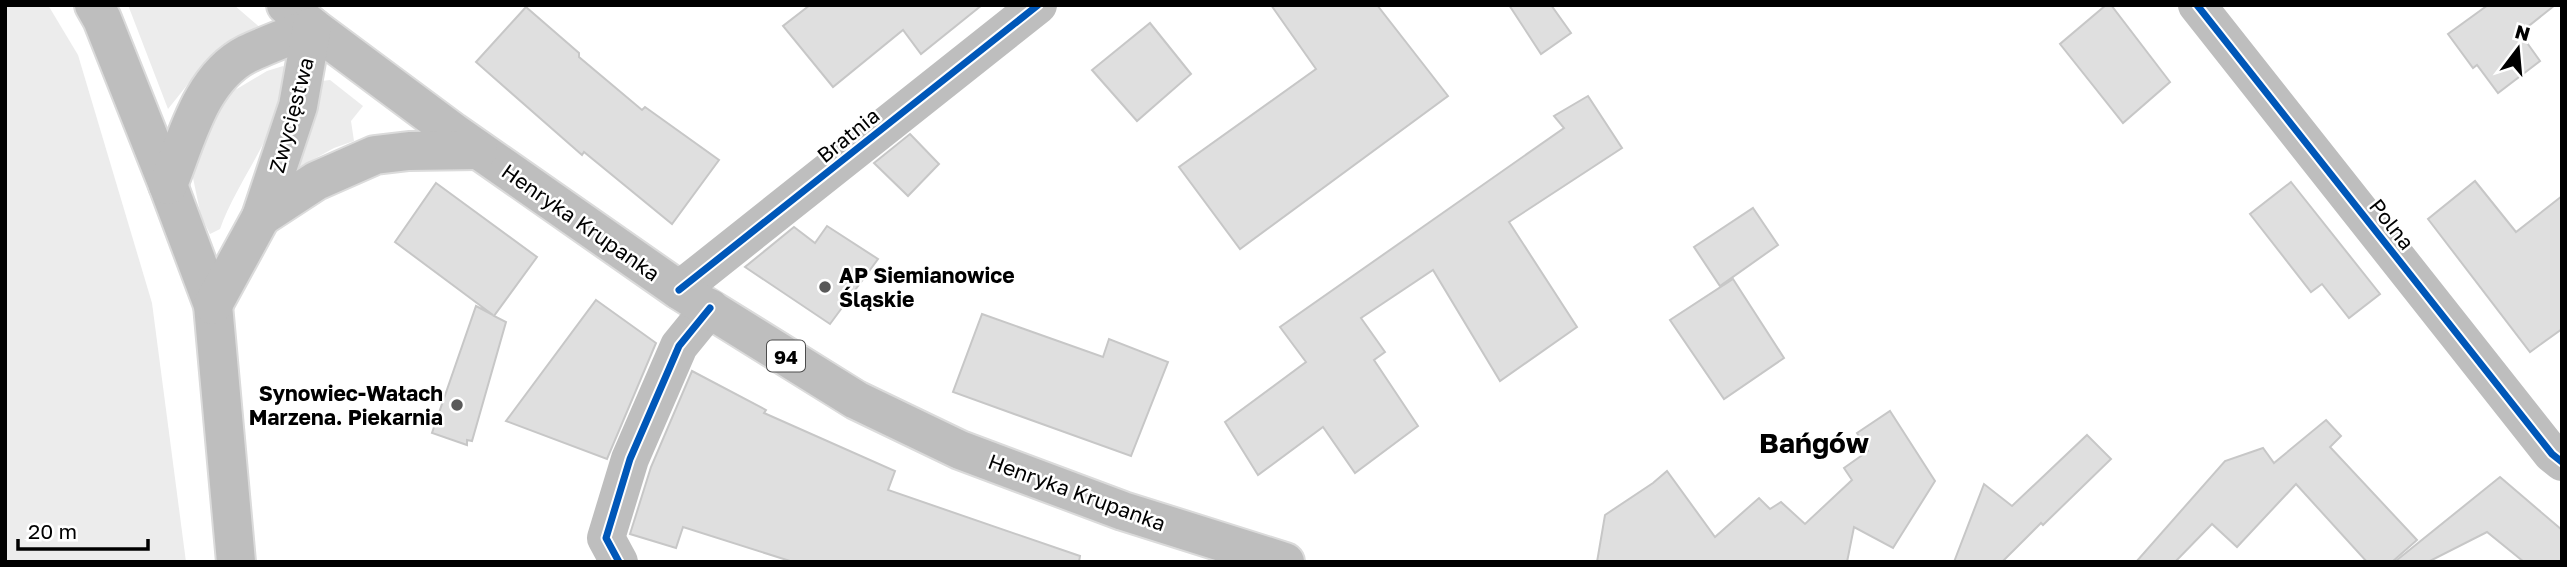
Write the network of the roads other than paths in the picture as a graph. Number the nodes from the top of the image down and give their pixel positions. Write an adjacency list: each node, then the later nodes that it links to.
1 (94, 5): 6 (main road)
2 (1038, 5): 8 (main road, Bratnia)
3 (2197, 5): 10 (main road, Polna)
4 (299, 16): 5 (main road, Henryka Krupanka / 94); 6 (main road, Zwycięstwa); 7 (main road, Zwycięstwa)
5 (478, 150): 7 (main road, Zwycięstwa); 8 (main road, Henryka Krupanka / 94)
6 (168, 185): 9 (main road)
7 (261, 217): 9 (main road, Zwycięstwa)
8 (695, 299): 12 (main road, Bratnia); 13 (main road, Henryka Krupanka / 94)
9 (213, 305): 11 (main road)
10 (2562, 462)
11 (236, 562)
12 (619, 562)
13 (1285, 562)

